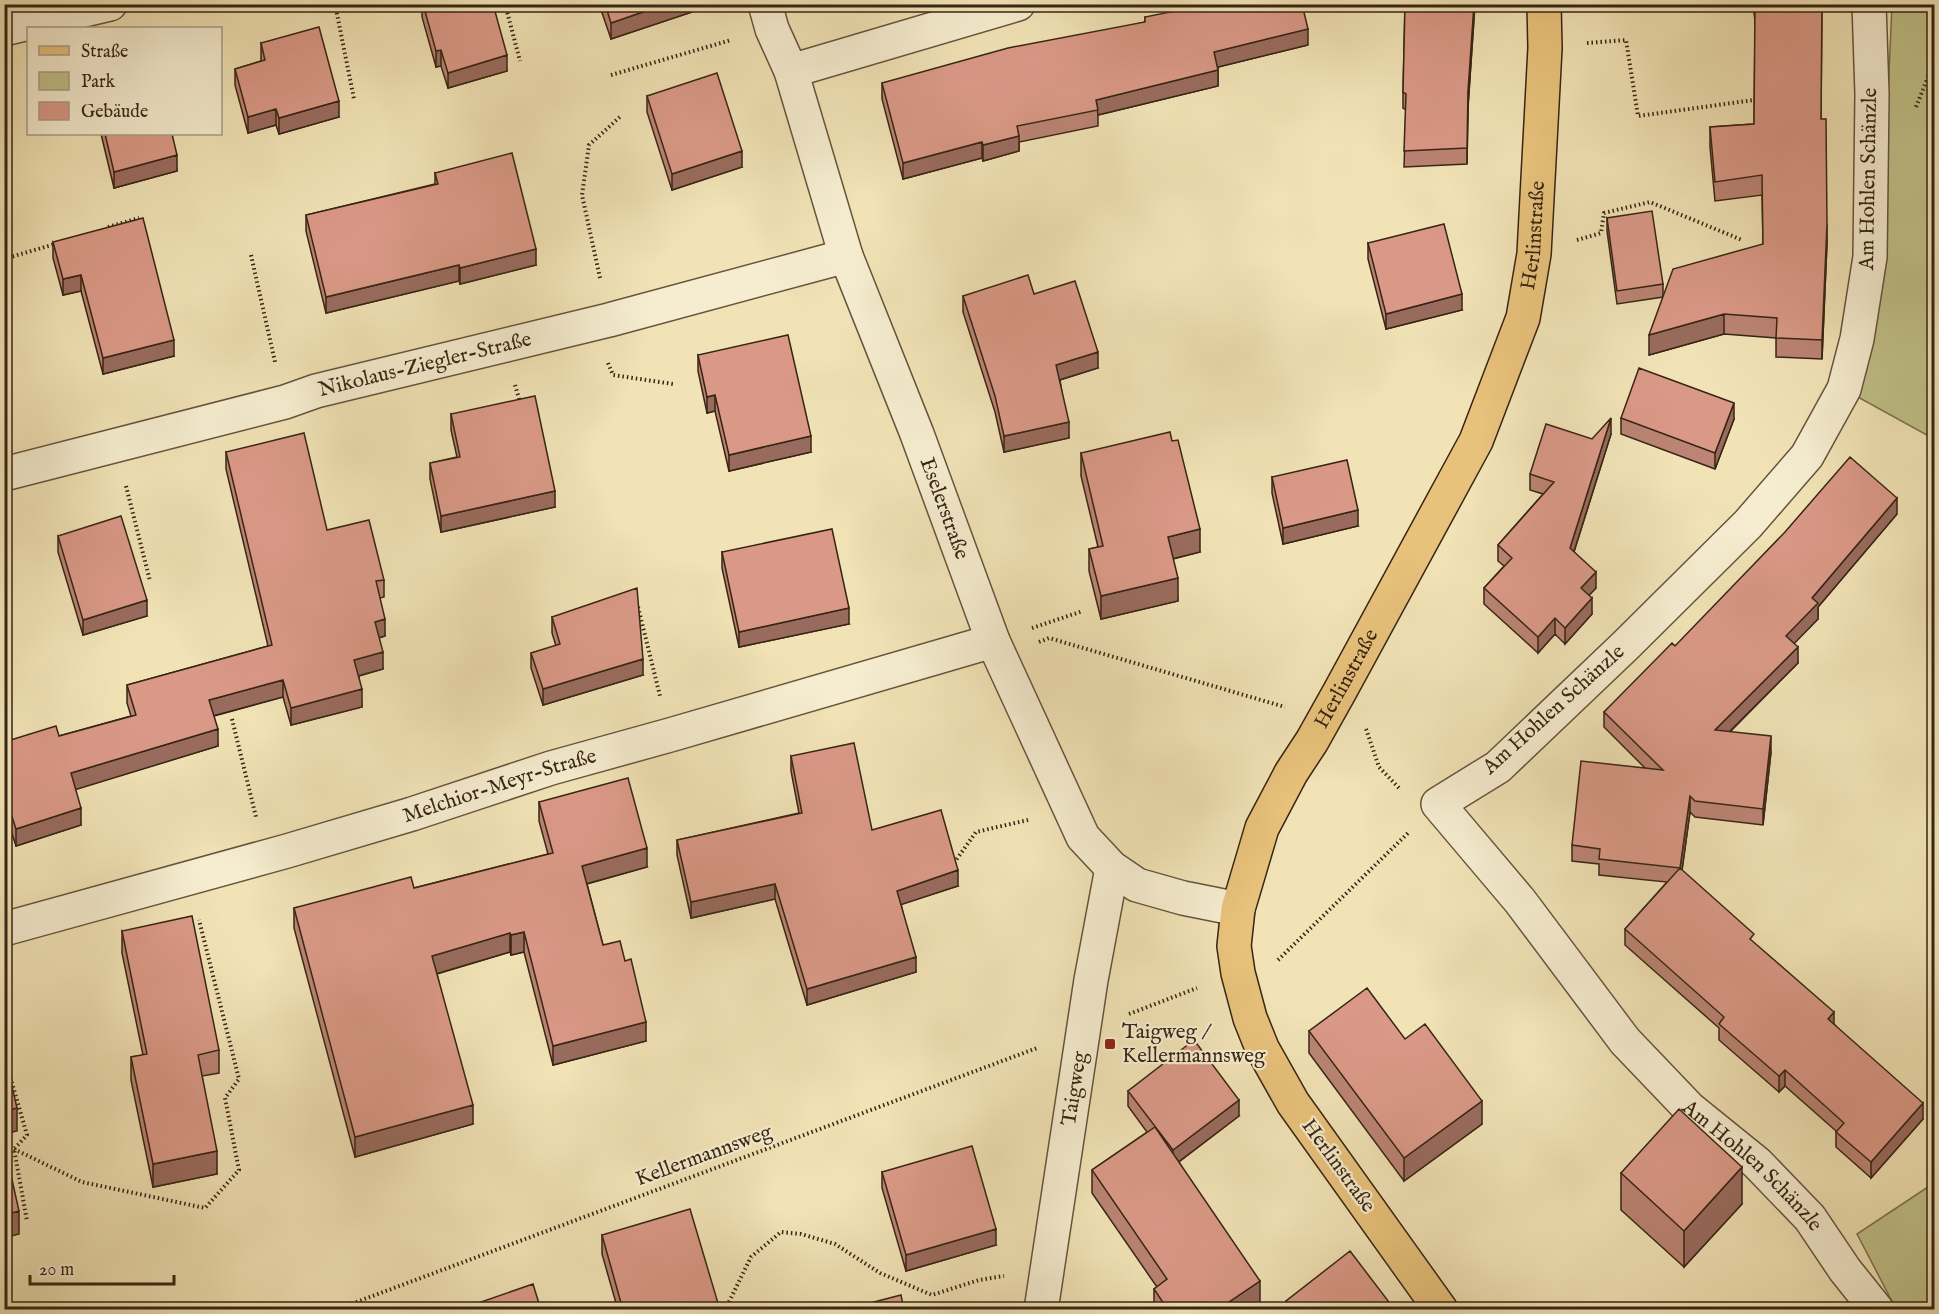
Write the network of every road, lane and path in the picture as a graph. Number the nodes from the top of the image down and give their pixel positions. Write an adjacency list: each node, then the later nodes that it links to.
1 (110, 4): 8 (street)
2 (335, 4): 13 (path)
3 (505, 4): 10 (path)
4 (1018, 4): 11 (street)
5 (1544, 4): 9 (main road, Herlinstraße)
6 (1869, 4): 37 (street, Am Hohlen Schänzle)
7 (769, 17): 11 (street, Eselerstraße); 12 (path)
8 (4, 29)
9 (1545, 48): 14 (path); 20 (main road, Herlinstraße)
10 (520, 61)
11 (792, 71): 22 (street, Eselerstraße)
12 (611, 75)
13 (354, 99)
14 (1754, 100)
15 (621, 116): 24 (path)
16 (139, 218): 17 (path)
17 (106, 228)
18 (1742, 240): 20 (path)
19 (61, 242): 23 (path)
20 (1534, 254): 34 (main road, Herlinstraße)
21 (251, 255): 26 (path)
22 (846, 256): 24 (street, Nikolaus-Ziegler-Straße); 32 (street, Eselerstraße)
23 (4, 259)
24 (600, 322): 25 (path); 26 (street, Nikolaus-Ziegler-Straße)
25 (673, 384)
26 (285, 402): 27 (street, Nikolaus-Ziegler-Straße)
27 (116, 446): 28 (street, Nikolaus-Ziegler-Straße); 29 (path)
28 (4, 474)
29 (150, 581)
30 (637, 603): 36 (path)
31 (1083, 611): 32 (path)
32 (997, 650): 34 (path); 36 (street, Melchior-Meyr-Straße); 38 (street, Eselerstraße)
33 (232, 718): 39 (path)
34 (1324, 718): 43 (main road, Herlinstraße)
35 (1365, 726): 37 (path)
36 (670, 735): 39 (street, Melchior-Meyr-Straße)
37 (1438, 804): 45 (path, Kellermannsweg); 55 (street, Am Hohlen Schänzle)
38 (1070, 809): 40 (street, Eselerstraße); 41 (path)
39 (265, 857): 42 (street, Melchior-Meyr-Straße)
40 (1112, 868): 43 (street, Eselerstraße); 46 (street, Taigweg)
41 (944, 869)
42 (188, 878): 44 (street, Melchior-Meyr-Straße); 48 (path)
43 (1238, 909): 45 (main road, Herlinstraße)
44 (4, 929)
45 (1238, 973): 46 (path, Kellermannsweg); 54 (main road, Herlinstraße)
46 (1083, 1031): 50 (street, Taigweg); 51 (path, Kellermannsweg)
47 (8, 1069): 48 (path)
48 (14, 1149): 49 (path)
49 (27, 1221)
50 (1046, 1269): 52 (path); 53 (street, Taigweg)
51 (335, 1310)
52 (725, 1310)
53 (1041, 1310)
54 (1440, 1310)
55 (1877, 1310)

